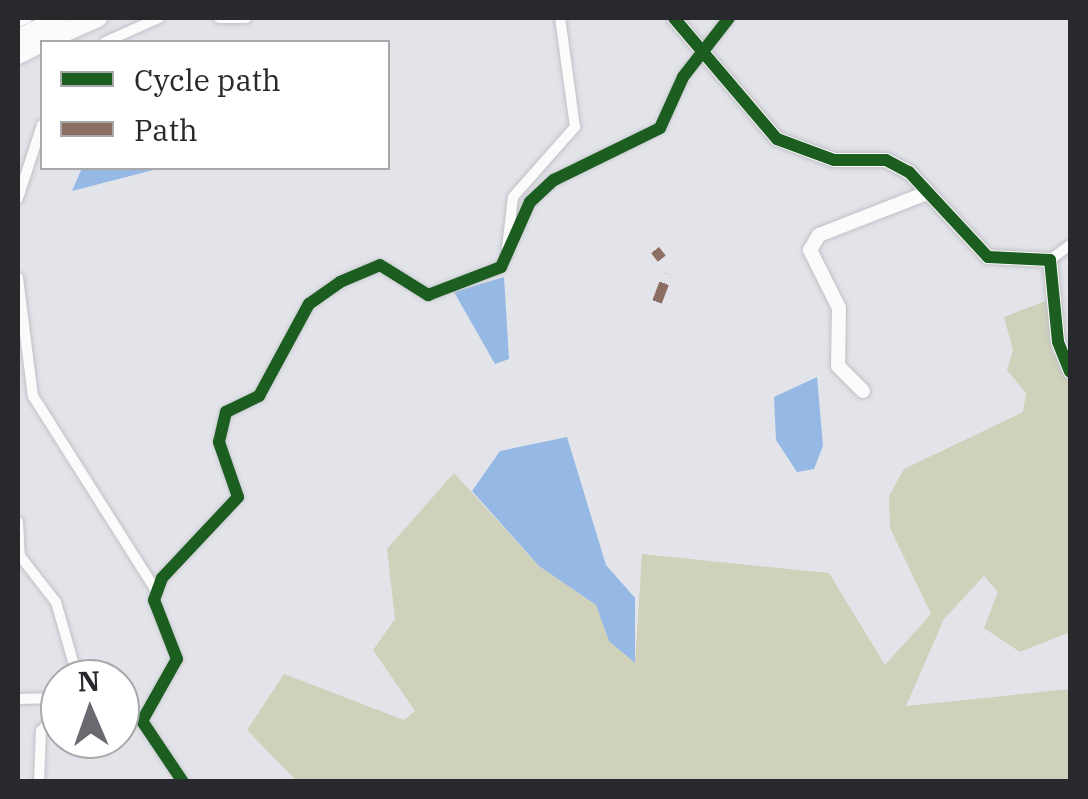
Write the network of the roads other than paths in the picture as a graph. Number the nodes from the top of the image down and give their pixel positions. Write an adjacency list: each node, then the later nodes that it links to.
1 (27, 18): 10 (street)
2 (60, 18): 11 (highway)
3 (98, 18): 12 (highway)
4 (160, 18): 13 (street)
5 (219, 18): 6 (street)
6 (246, 18)
7 (560, 18): 19 (street)
8 (674, 18): 14 (street)
9 (729, 18): 14 (street)
10 (18, 22)
11 (18, 38)
12 (50, 40)
13 (110, 40)
14 (706, 54): 16 (street); 19 (street)
15 (40, 132): 17 (street)
16 (924, 194): 20 (street); 23 (street)
17 (18, 198)
18 (1070, 245): 20 (street)
19 (507, 252): 25 (street)
20 (1050, 260): 22 (street)
21 (18, 278): 25 (street)
22 (1070, 372)
23 (863, 391)
24 (18, 522): 26 (street)
25 (156, 592): 27 (street)
26 (72, 659)
27 (183, 782)

